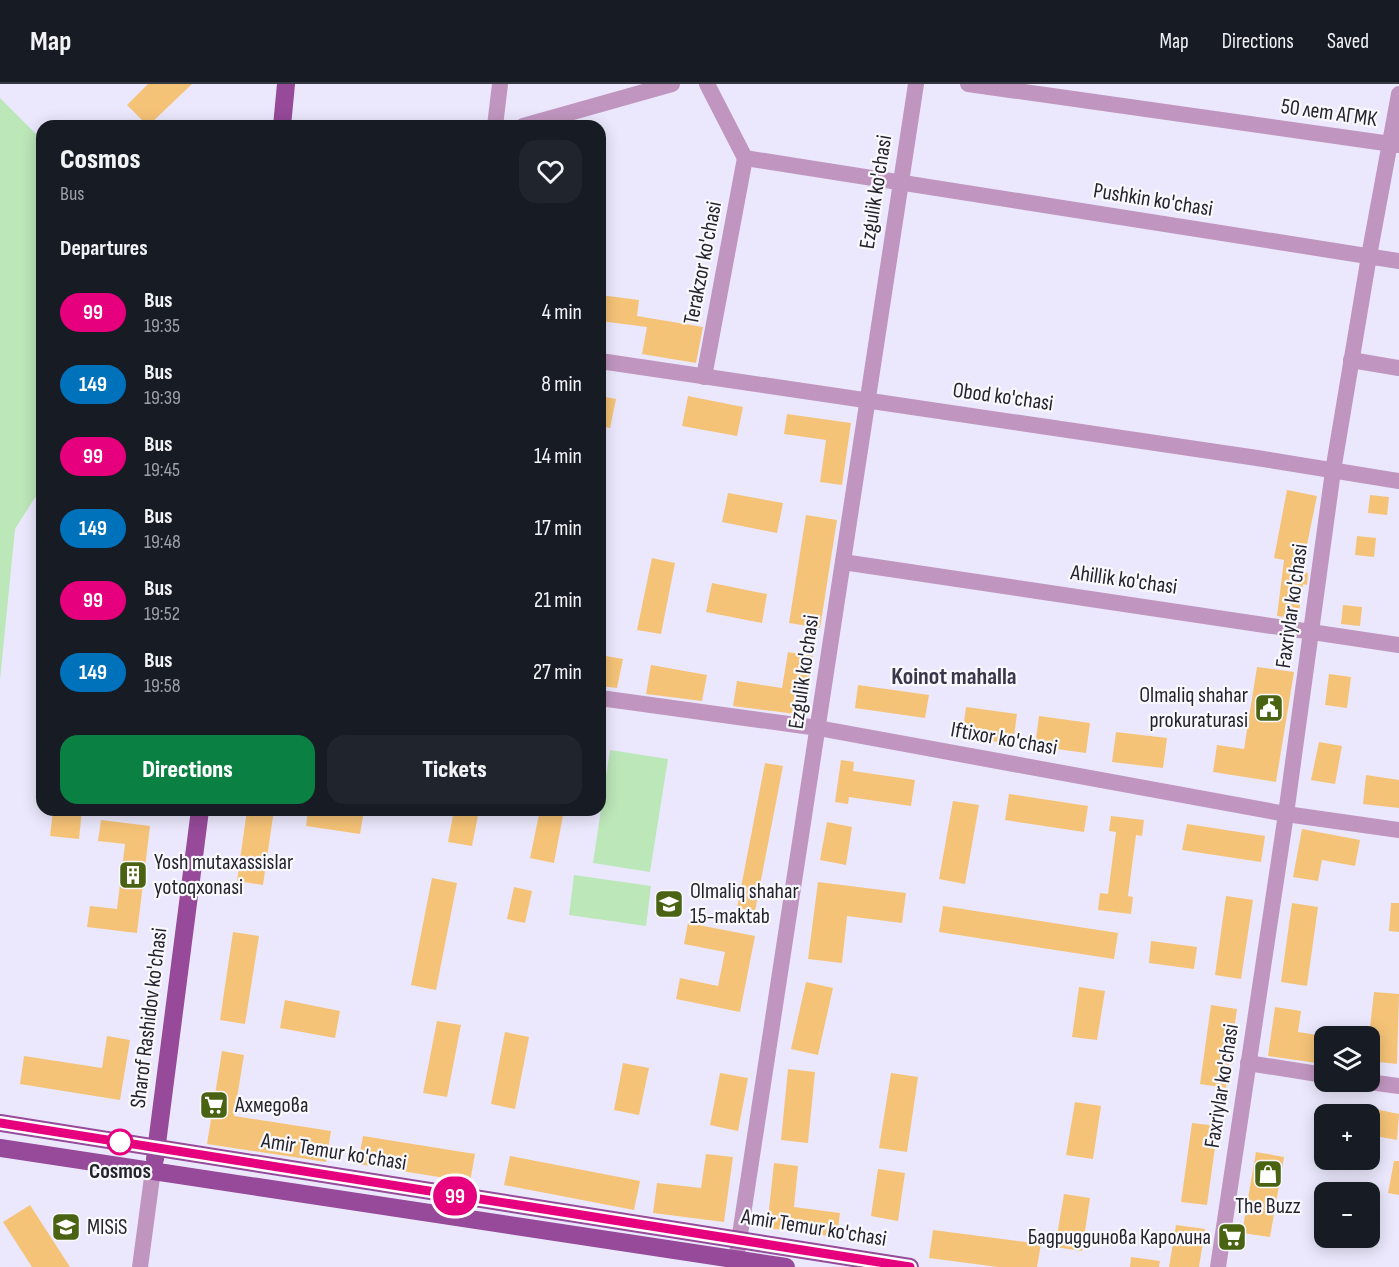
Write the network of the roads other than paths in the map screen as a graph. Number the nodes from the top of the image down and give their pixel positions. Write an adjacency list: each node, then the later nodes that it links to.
1 (286, 84): 8 (main road)
2 (500, 84): 9 (street)
3 (672, 84): 10 (street)
4 (707, 84): 12 (street)
5 (916, 84): 13 (street, Ezgulik ko'chasi)
6 (968, 84): 11 (street, 50 лет АГМК)
7 (1399, 94): 11 (street, Faxriylar ko'chasi)
8 (283, 120)
9 (496, 120)
10 (544, 120)
11 (1394, 145): 14 (street, Faxriylar ko'chasi)
12 (745, 158): 13 (street); 19 (street, Terakzor ko'chasi)
13 (900, 184): 14 (street, Pushkin ko'chasi); 20 (street, Ezgulik ko'chasi)
14 (1369, 256): 15 (street, Pushkin ko'chasi); 16 (street, Faxriylar ko'chasi)
15 (1399, 261)
16 (1351, 360): 18 (street); 21 (street, Faxriylar ko'chasi)
17 (606, 363): 19 (street, Obod ko'chasi)
18 (1399, 368)
19 (704, 377): 20 (street, Obod ko'chasi)
20 (867, 400): 21 (street, Obod ko'chasi); 23 (street, Ezgulik ko'chasi)
21 (1333, 471): 22 (street, Obod ko'chasi); 24 (street, Faxriylar ko'chasi)
22 (1399, 481)
23 (843, 562): 24 (street, Ahillik ko'chasi); 27 (street, Ezgulik ko'chasi)
24 (1311, 630): 25 (street, Ahillik ko'chasi); 28 (street, Faxriylar ko'chasi)
25 (1399, 645)
26 (606, 699): 27 (street, Iftixor ko'chasi)
27 (818, 728): 28 (street, Iftixor ko'chasi); 39 (street, Ezgulik ko'chasi)
28 (1286, 814): 30 (street, Iftixor ko'chasi); 31 (street, Faxriylar ko'chasi)
29 (199, 816): 37 (main road, Sharof Rashidov ko'chasi)
30 (1399, 830)
31 (1248, 1063): 32 (street); 43 (street, Faxriylar ko'chasi)
32 (1314, 1073)
33 (1380, 1083): 34 (street)
34 (1399, 1086)
35 (0, 1123): 37 (main road, Amir Temur ko'chasi)
36 (0, 1148): 38 (main road, Amir Temur ko'chasi)
37 (156, 1148): 38 (main road, Sharof Rashidov ko'chasi); 39 (main road, Amir Temur ko'chasi)
38 (153, 1170): 39 (main road, Amir Temur ko'chasi); 40 (street, Sharof Rashidov ko'chasi)
39 (736, 1256): 41 (main road, Amir Temur ko'chasi); 42 (main road, Amir Temur ko'chasi)
40 (140, 1267)
41 (786, 1267)
42 (910, 1267)
43 (1218, 1267)

